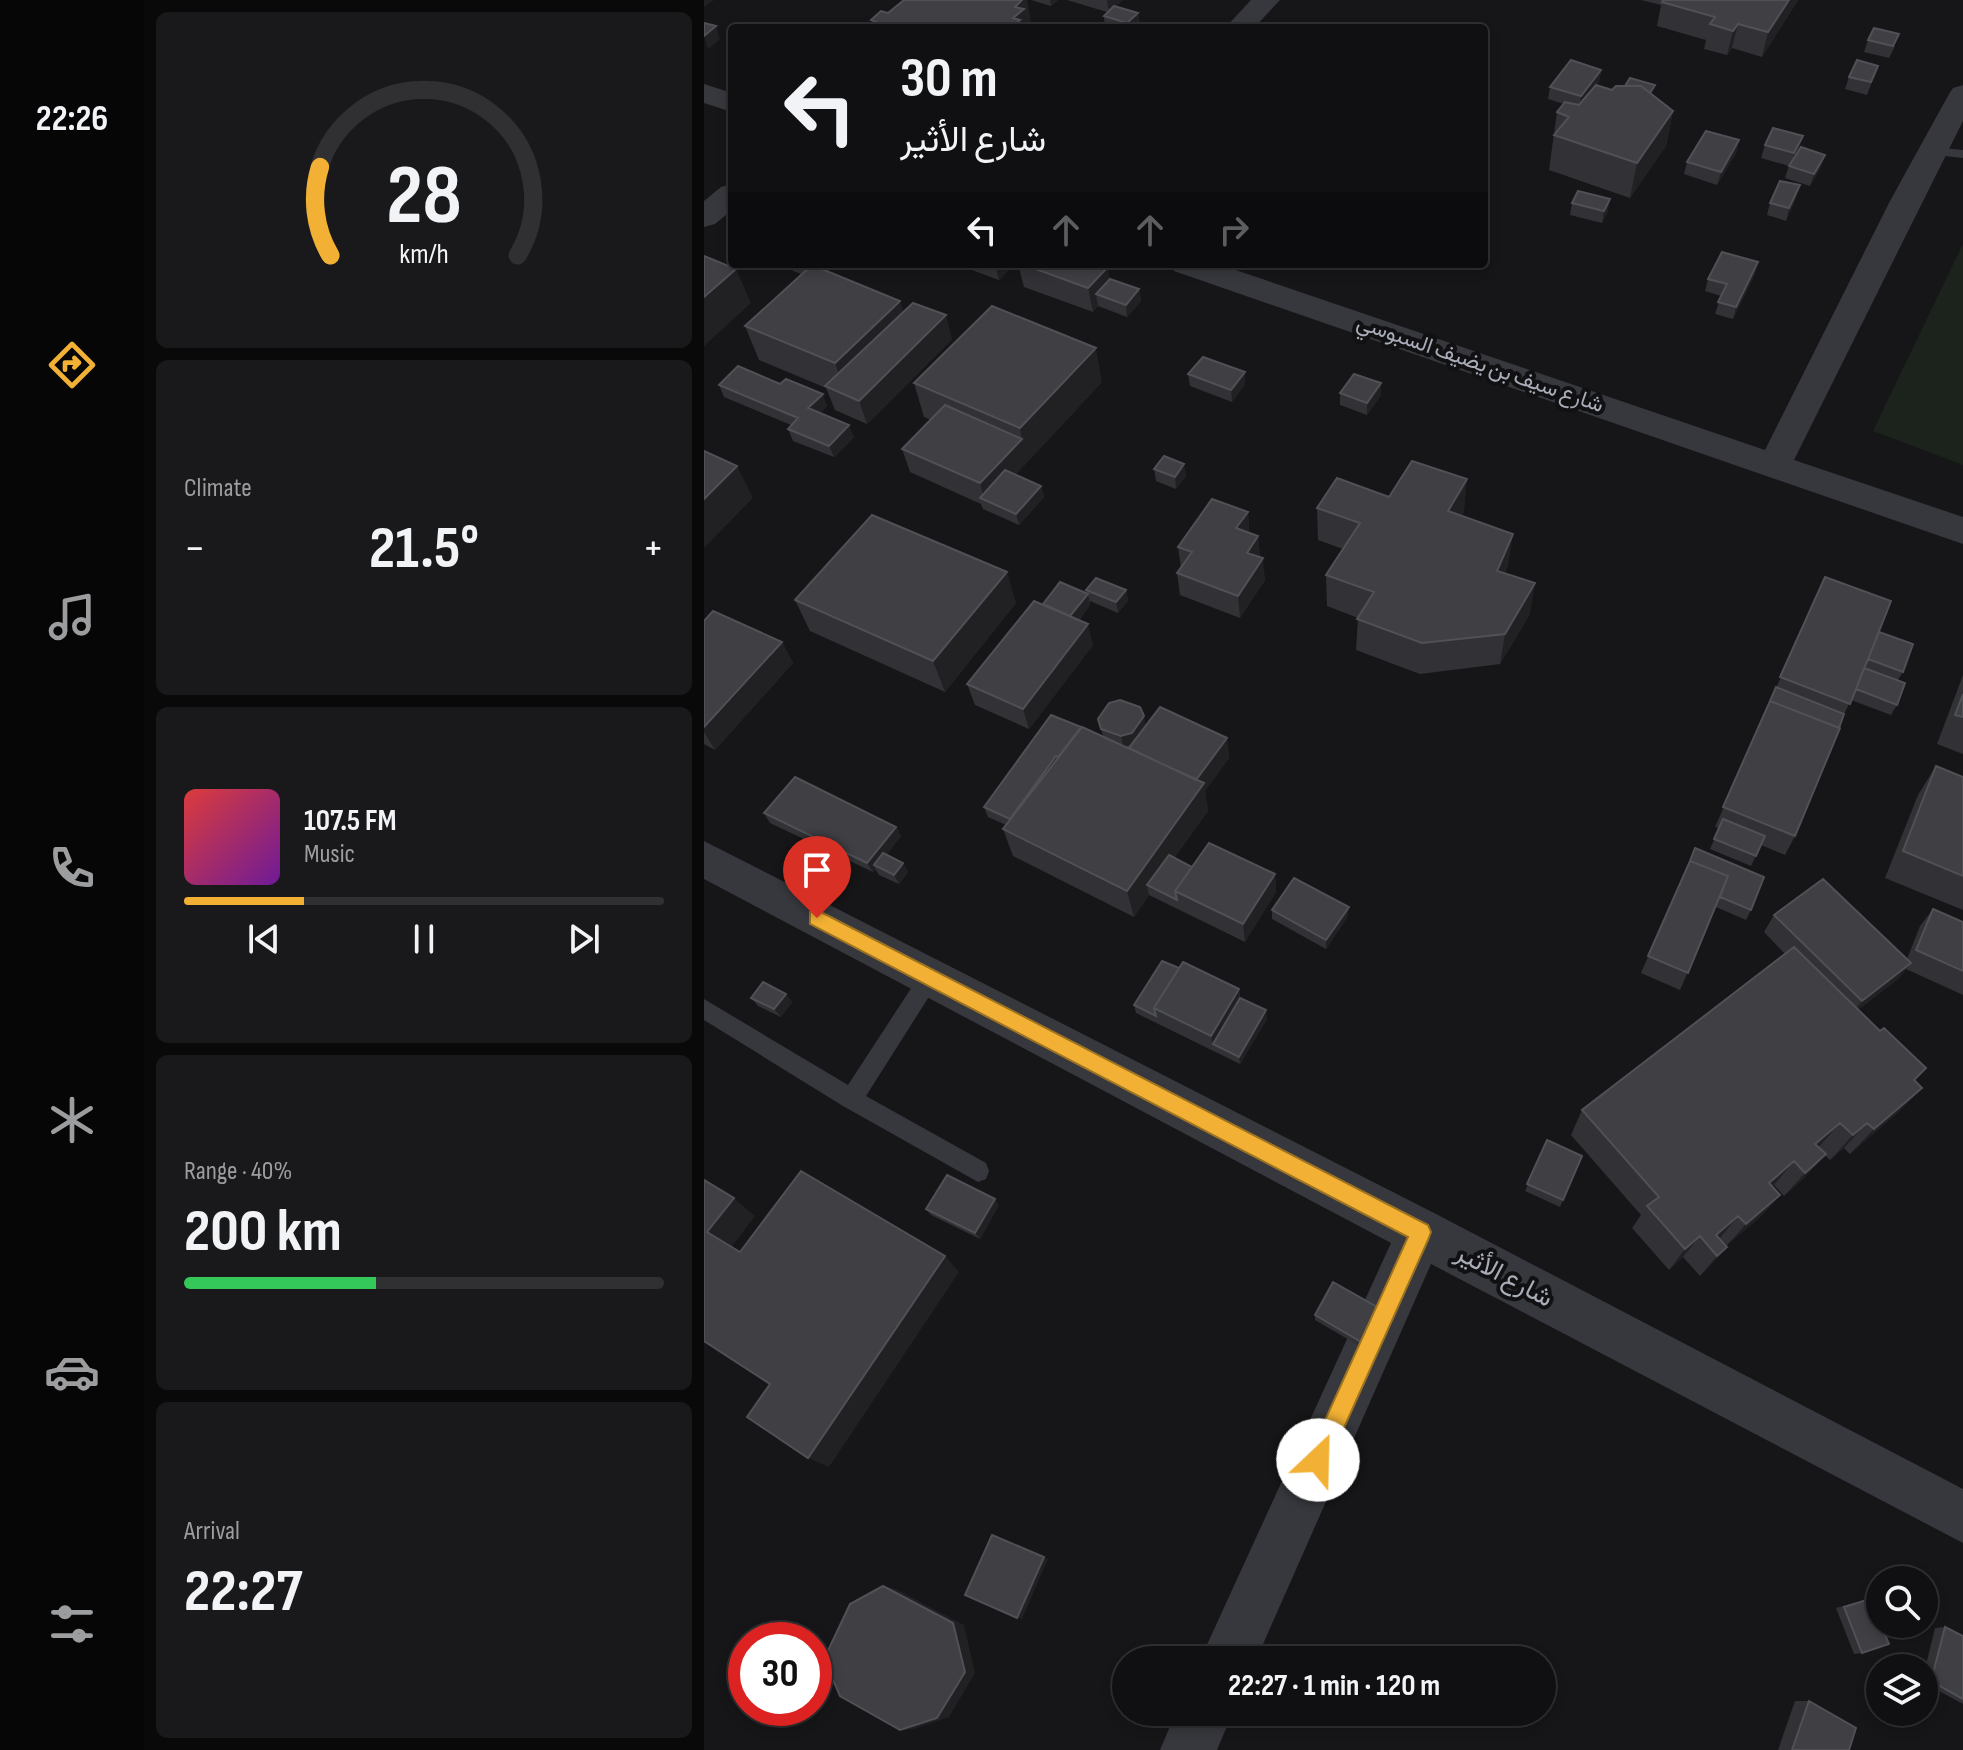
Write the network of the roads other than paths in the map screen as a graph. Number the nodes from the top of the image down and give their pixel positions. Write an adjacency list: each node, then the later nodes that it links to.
1 (1266, 0): 2 (street)
2 (1243, 24)
3 (704, 93): 5 (street)
4 (1963, 94): 6 (street)
5 (728, 102)
6 (1948, 153): 10 (street)
7 (728, 197): 8 (street)
8 (704, 217)
9 (1197, 268): 10 (street, شارع سيف بن يضيف السبوسي)
10 (1775, 464): 11 (street, شارع سيف بن يضيف السبوسي)
11 (1963, 531)
12 (704, 859): 13 (street, شارع الأثير)
13 (930, 977): 15 (lane); 17 (street, شارع الأثير)
14 (704, 1009): 15 (lane)
15 (851, 1099): 16 (lane)
16 (978, 1171)
17 (1421, 1232): 18 (street, شارع الأثير); 19 (street)
18 (1963, 1517)
19 (1234, 1646)
20 (1199, 1726): 21 (street)
21 (1188, 1750)

